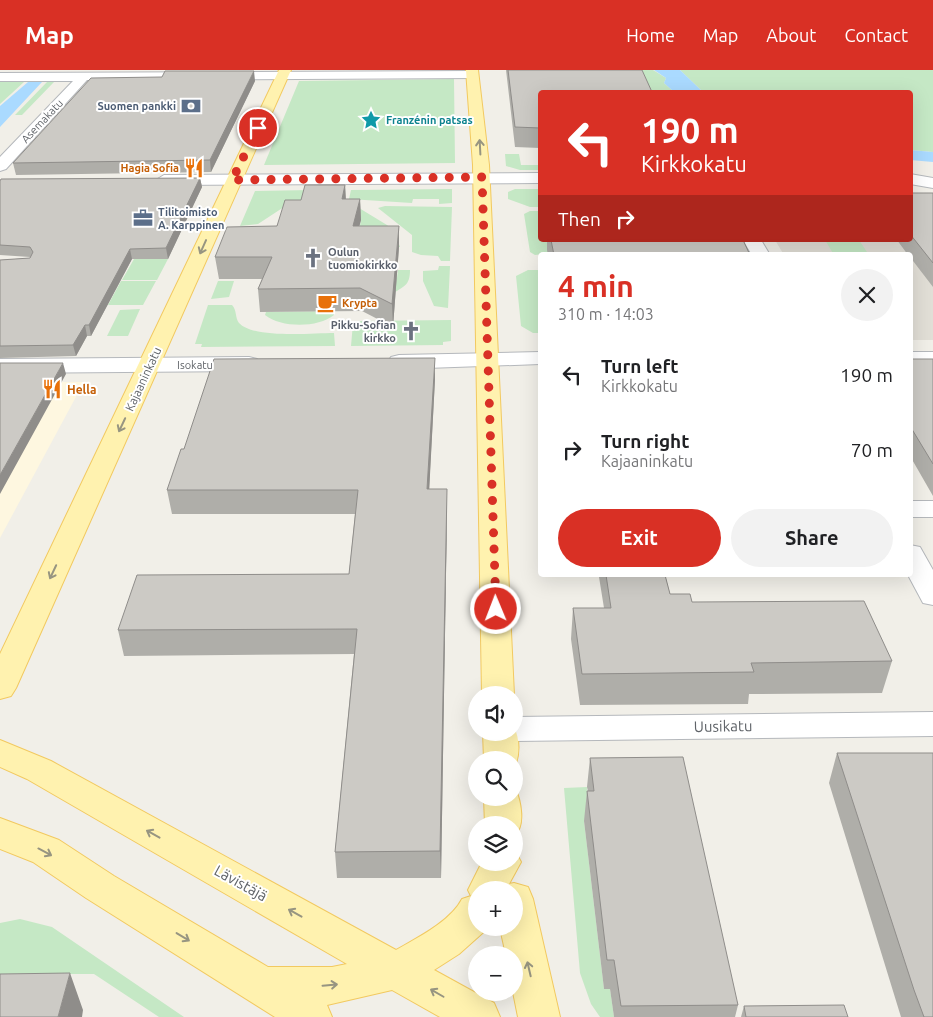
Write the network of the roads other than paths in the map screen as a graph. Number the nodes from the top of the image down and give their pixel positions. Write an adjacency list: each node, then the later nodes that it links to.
1 (127, 70): 6 (street)
2 (472, 72): 3 (street); 8 (main road, one-way to 2)
3 (284, 73): 6 (street); 11 (main road, Kajaaninkatu)
4 (0, 76): 5 (street)
5 (84, 76): 6 (street); 7 (street, Asemakatu)
6 (100, 76)
7 (0, 166)
8 (482, 177): 9 (street); 11 (street); 17 (main road)
9 (538, 178)
10 (148, 180): 11 (street)
11 (232, 180): 20 (main road, Kajaaninkatu, one-way to 20)
12 (913, 180): 13 (street)
13 (933, 183)
14 (538, 358): 17 (street)
15 (913, 358): 16 (street)
16 (933, 358)
17 (489, 361): 18 (street); 26 (main road)
18 (383, 362)
19 (266, 364): 20 (street, Isokatu)
20 (149, 365): 21 (street, Isokatu); 27 (main road, Kajaaninkatu, one-way to 27)
21 (0, 366)
22 (913, 509): 23 (street)
23 (933, 509)
24 (913, 559): 25 (street)
25 (933, 596)
26 (498, 686)
27 (0, 688)
28 (933, 724): 29 (street, Uusikatu)
29 (523, 729)
30 (0, 753): 34 (main road, Lävistäjä, one-way to 30)
31 (0, 832): 35 (main road, one-way to 35)
32 (468, 921): 34 (main road)
33 (522, 936): 38 (main road, one-way to 33)
34 (398, 970): 35 (main road, one-way to 34); 37 (main road, Lävistäjä, one-way to 34)
35 (263, 986): 36 (main road)
36 (311, 1017)
37 (479, 1017)
38 (539, 1017)

